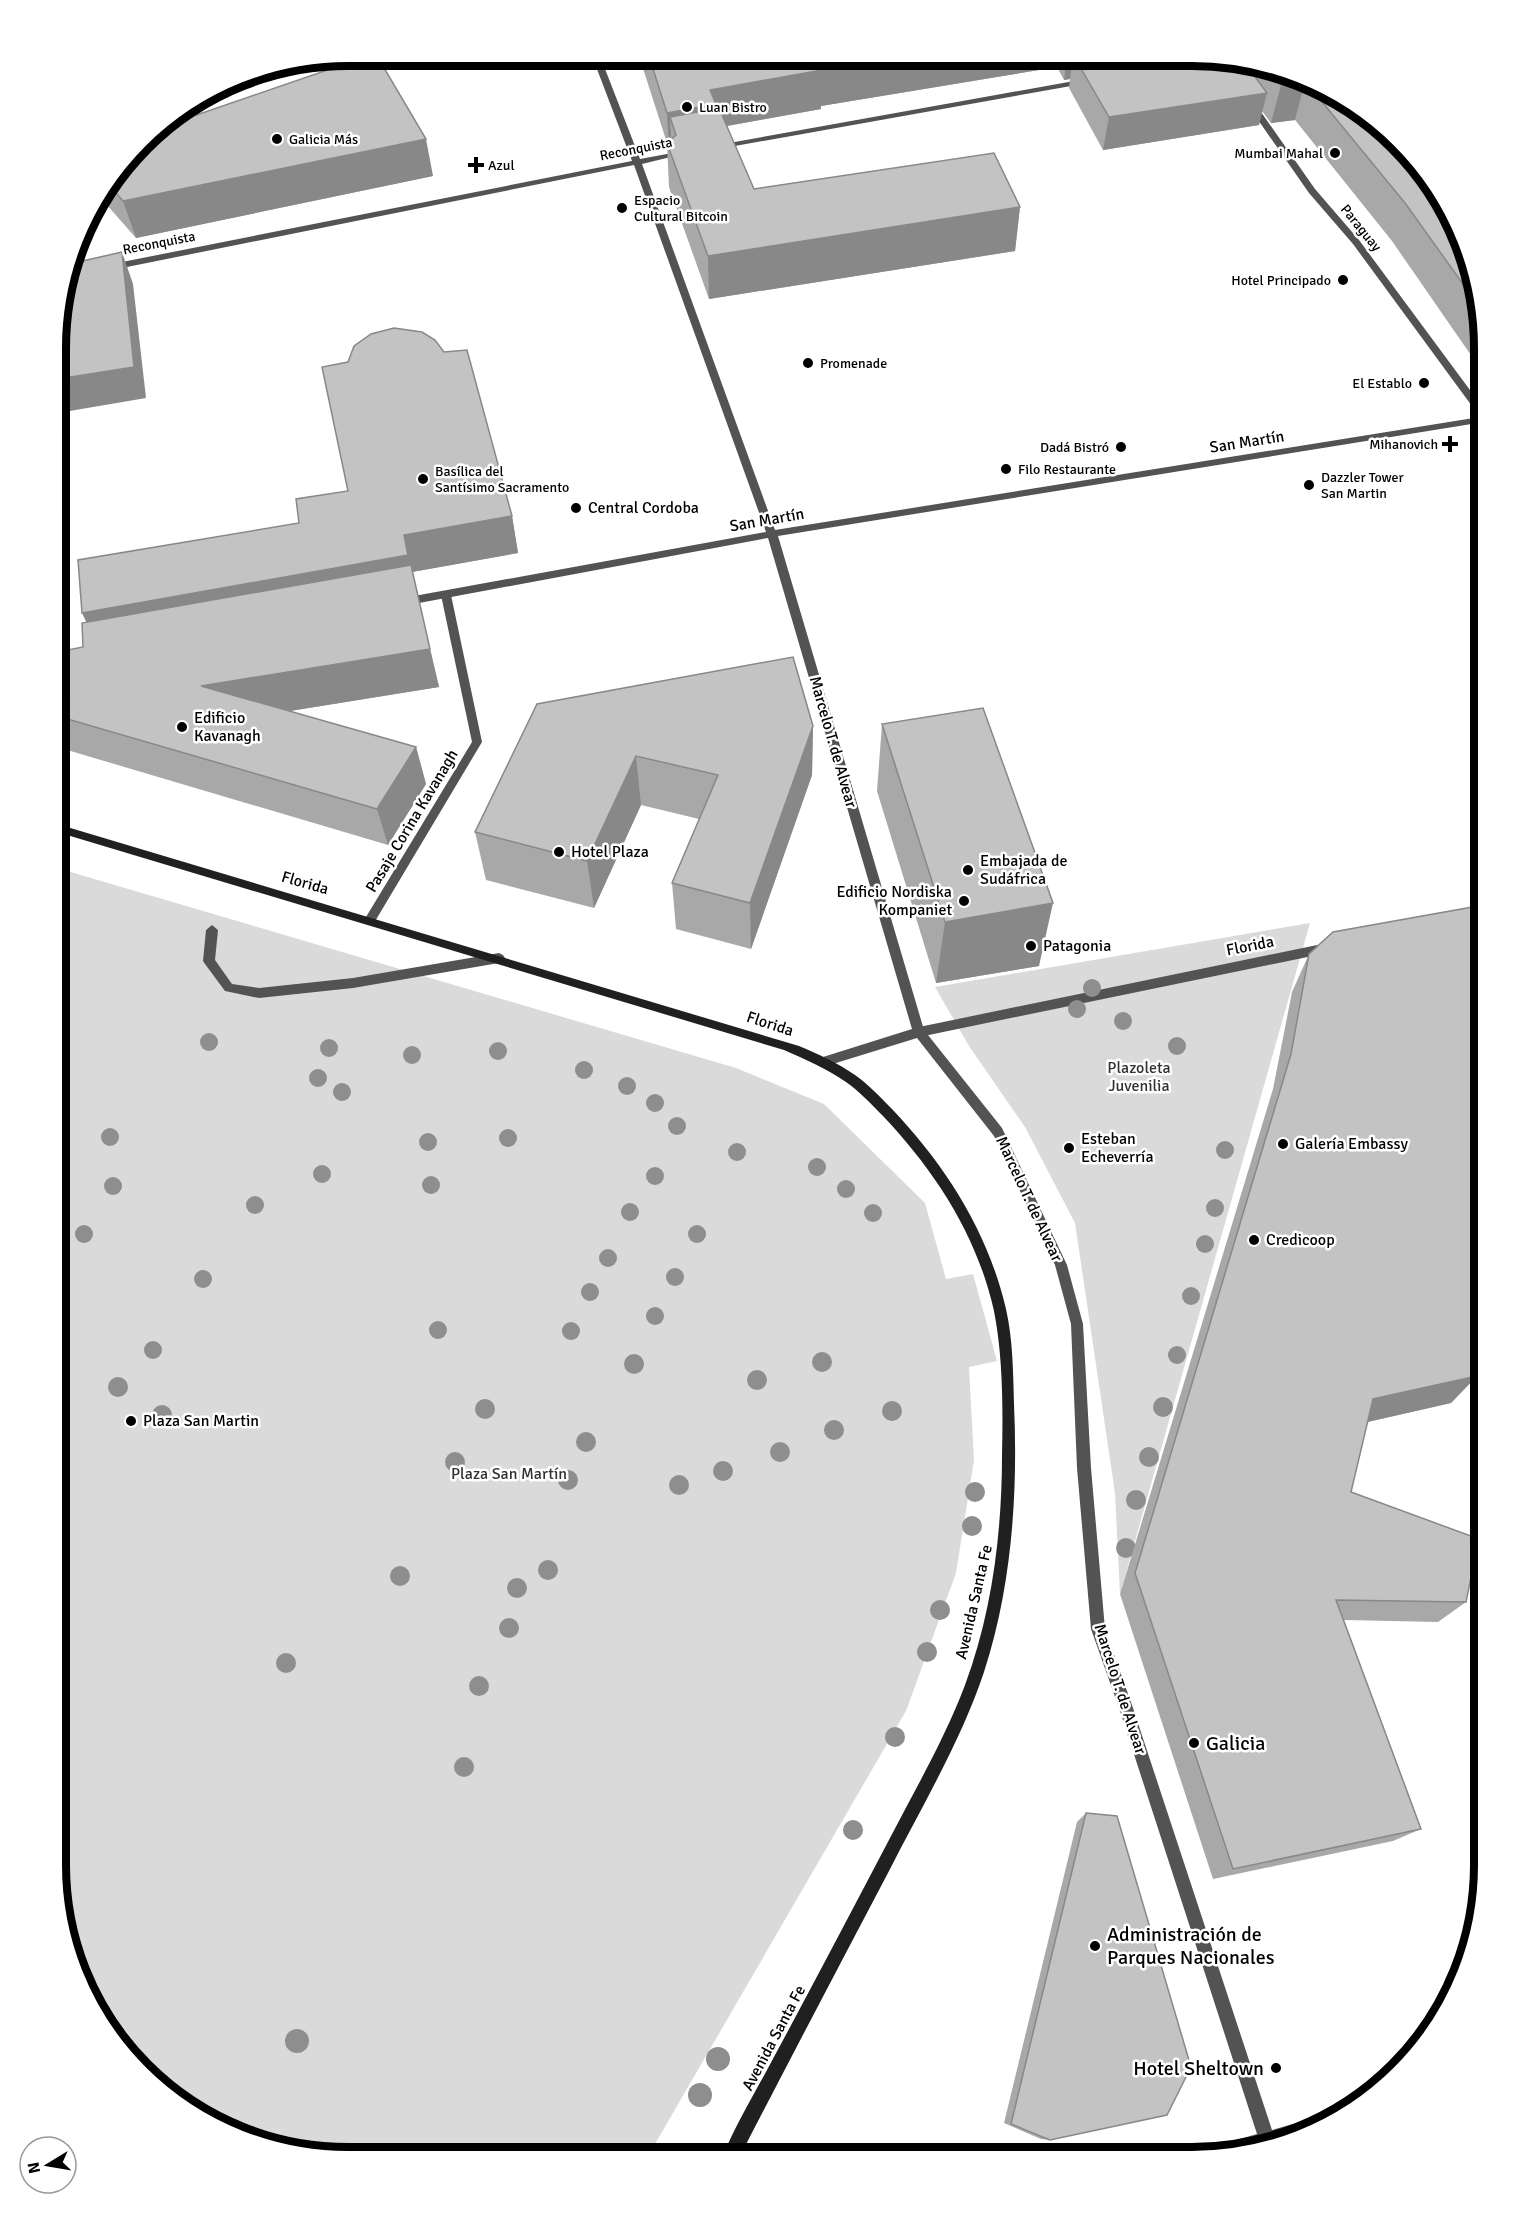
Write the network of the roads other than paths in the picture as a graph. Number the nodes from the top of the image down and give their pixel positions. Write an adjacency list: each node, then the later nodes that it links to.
1 (376, 66): 3 (main road)
2 (600, 66): 8 (street, Marcelo T. de Alvear)
3 (349, 75)
4 (1092, 79): 6 (street)
5 (1245, 96): 10 (street, Paraguay)
6 (707, 149)
7 (696, 151): 8 (street, Reconquista)
8 (637, 162): 9 (street, Reconquista); 12 (street, Marcelo T. de Alvear)
9 (104, 268)
10 (1474, 403)
11 (1474, 419): 12 (street, San Martín)
12 (772, 534): 13 (street, San Martín); 20 (street, Marcelo T. de Alvear)
13 (446, 595): 14 (street, San Martín); 16 (street, Pasaje Corina Kavanagh)
14 (387, 605)
15 (66, 831): 16 (main road, Florida)
16 (370, 920): 19 (main road, Florida)
17 (212, 930): 19 (street)
18 (1345, 945): 20 (street, Florida)
19 (499, 958): 21 (main road, Florida)
20 (919, 1032): 21 (street, Florida); 22 (street, Marcelo T. de Alvear)
21 (824, 1062): 23 (main road, Avenida Santa Fe)
22 (1265, 2137)
23 (736, 2147)

